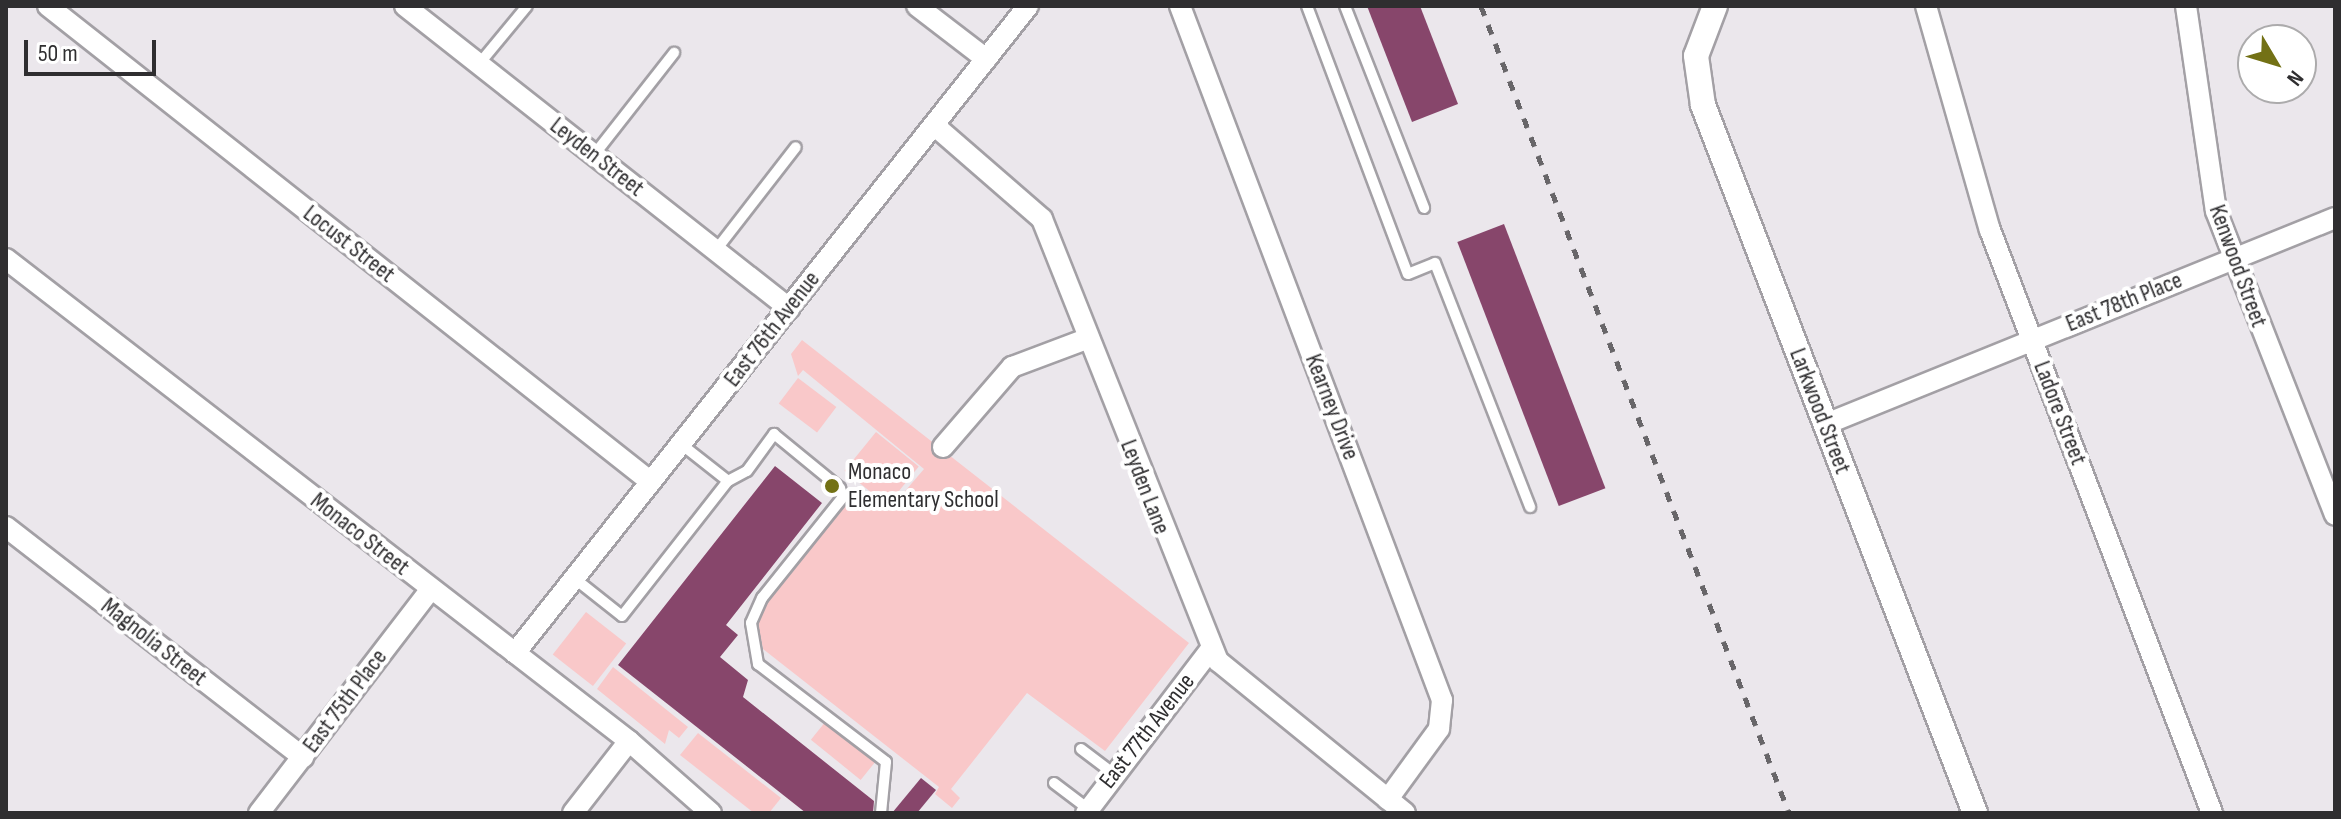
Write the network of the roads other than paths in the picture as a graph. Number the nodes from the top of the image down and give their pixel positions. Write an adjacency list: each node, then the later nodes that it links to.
1 (48, 6): 30 (street, Locust Street)
2 (405, 6): 14 (street, Leyden Street)
3 (527, 6): 14 (lane)
4 (917, 6): 13 (street)
5 (1028, 6): 13 (street, East 76th Avenue)
6 (1180, 6): 43 (street, Kearney Drive)
7 (1307, 6): 31 (lane)
8 (1345, 6): 18 (lane)
9 (1715, 6): 26 (street, Larkwood Street)
10 (1926, 6): 25 (street, Ladore Street)
11 (2186, 6): 21 (street, Kenwood Street)
12 (674, 53): 17 (lane)
13 (986, 59): 15 (street, East 76th Avenue)
14 (479, 64): 17 (street, Leyden Street)
15 (934, 125): 23 (street, East 76th Avenue); 24 (street, Leyden Lane)
16 (796, 147): 20 (lane)
17 (594, 155): 20 (street, Leyden Street)
18 (1424, 208)
19 (2335, 218): 21 (street, East 78th Place)
20 (716, 250): 23 (street, Leyden Street)
21 (2232, 258): 25 (street, East 78th Place); 32 (street, Kenwood Street)
22 (6, 259): 35 (street, Monaco Street)
23 (789, 308): 27 (street, East 76th Avenue)
24 (1089, 338): 28 (street); 36 (street, Leyden Lane)
25 (2031, 339): 26 (street, East 78th Place); 51 (street, Ladore Street)
26 (1826, 424): 50 (street, Larkwood Street)
27 (681, 444): 29 (lane); 30 (street, East 76th Avenue)
28 (943, 447)
29 (728, 481): 34 (lane); 48 (lane)
30 (651, 482): 34 (street, East 76th Avenue)
31 (1530, 507)
32 (2335, 514)
33 (6, 527): 40 (street, Magnolia Street)
34 (574, 578): 37 (street, East 76th Avenue)
35 (431, 589): 37 (street, Monaco Street); 40 (street, East 75th Place)
36 (1211, 649): 41 (street, East 77th Avenue); 43 (street, Leyden Lane)
37 (515, 653): 38 (street, Monaco Street)
38 (629, 741): 46 (street); 47 (street, Monaco Street)
39 (1081, 749): 41 (lane)
40 (303, 757): 45 (street, East 75th Place)
41 (1114, 774): 44 (street, East 77th Avenue)
42 (1054, 783): 44 (lane)
43 (1388, 799): 49 (street, Leyden Lane)
44 (1086, 811)
45 (259, 813)
46 (573, 813)
47 (711, 813)
48 (881, 813)
49 (1405, 813)
50 (1975, 813)
51 (2212, 813)

